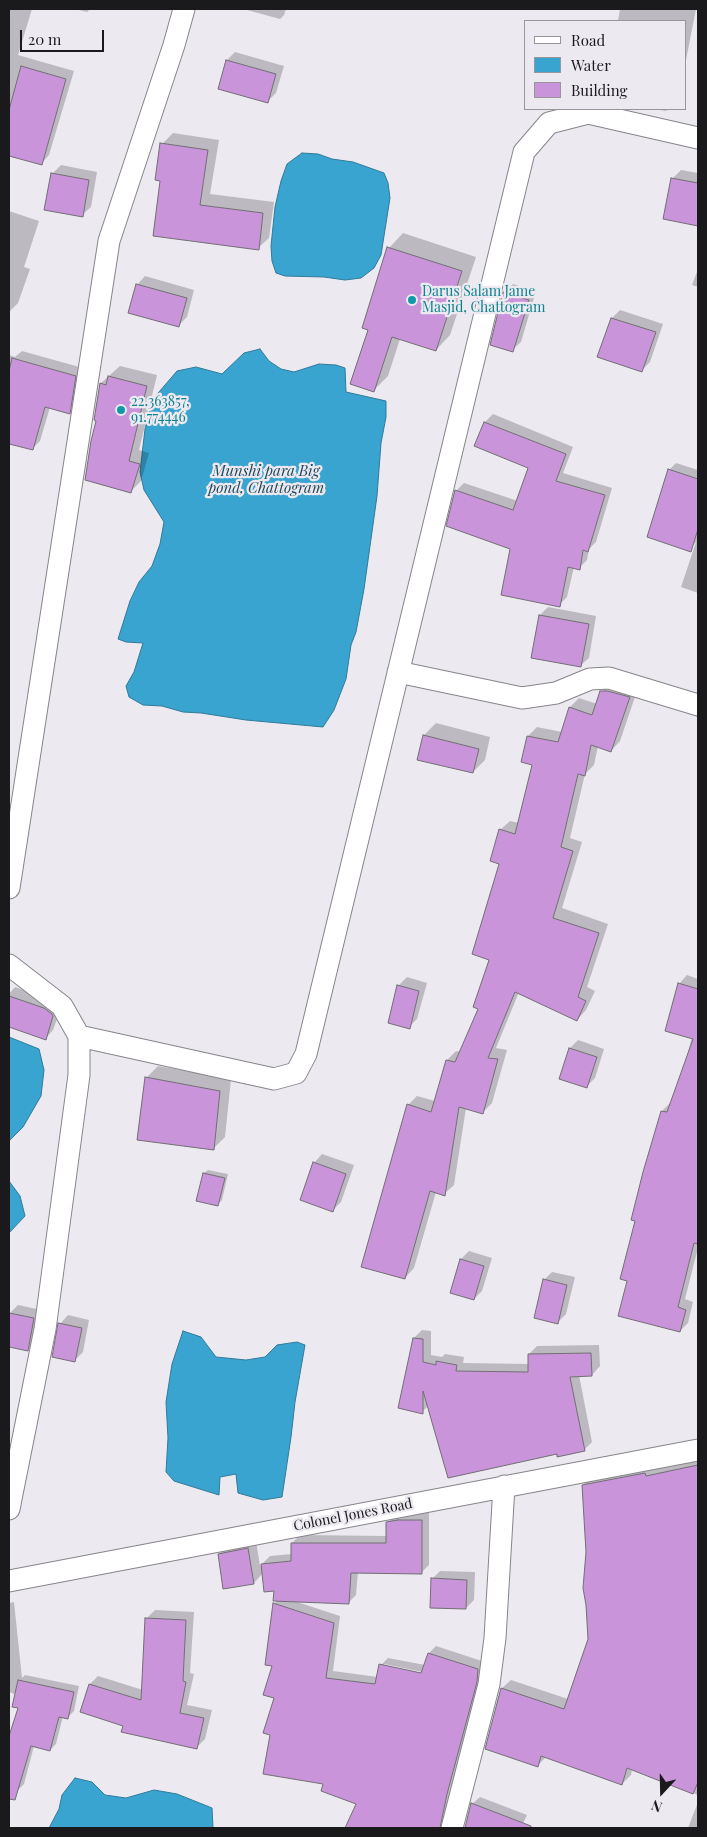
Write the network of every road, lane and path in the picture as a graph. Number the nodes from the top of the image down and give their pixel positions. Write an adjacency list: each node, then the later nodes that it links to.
1 (184, 9): 5 (street)
2 (698, 138): 3 (street)
3 (398, 672): 4 (street); 7 (street)
4 (698, 705)
5 (9, 888)
6 (9, 966): 7 (street)
7 (79, 1036): 10 (street)
8 (698, 1450): 9 (street, Colonel Jones Road)
9 (504, 1486): 11 (street, Colonel Jones Road); 12 (street)
10 (9, 1509)
11 (9, 1580)
12 (452, 1828)

